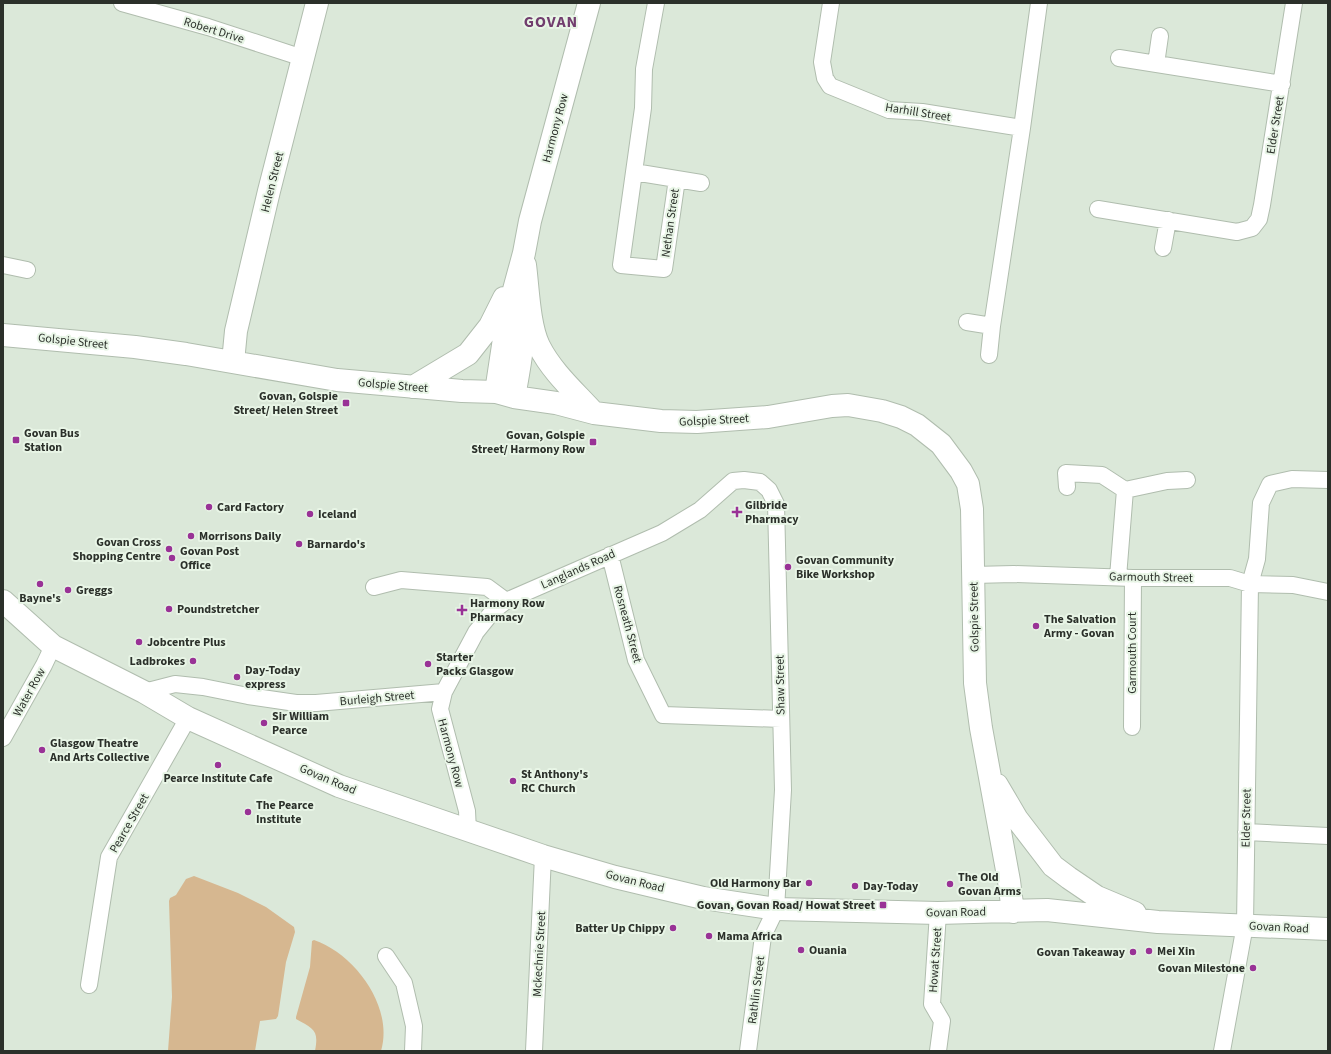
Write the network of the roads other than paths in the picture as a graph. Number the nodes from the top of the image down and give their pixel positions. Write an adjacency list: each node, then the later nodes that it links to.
1 (124, 3): 9 (street, Robert Drive)
2 (317, 3): 9 (street, Helen Street)
3 (590, 3): 20 (street, Harmony Row)
4 (656, 3): 14 (street, Nethan Street)
5 (830, 3): 13 (street, Harhill Street)
6 (1039, 3): 13 (street)
7 (1294, 3): 12 (street, Elder Street)
8 (1160, 36): 11 (street)
9 (303, 58): 27 (street, Helen Street)
10 (1119, 58): 11 (street)
11 (1156, 64): 12 (street)
12 (1282, 84): 18 (street, Elder Street)
13 (1022, 128): 24 (street)
14 (634, 172): 15 (street, Nethan Street); 15 (street, Nethan Street)
15 (677, 180): 16 (street)
16 (701, 183)
17 (1098, 209): 18 (street)
18 (1168, 220): 19 (street)
19 (1163, 248)
20 (524, 254): 28 (street, Harmony Row); 29 (street, Harmony Row); 30 (street, Harmony Row)
21 (3, 265): 22 (street)
22 (27, 270)
23 (968, 322): 24 (street)
24 (992, 326): 26 (street)
25 (3, 335): 27 (street, Golspie Street)
26 (989, 356)
27 (233, 362): 28 (street, Golspie Street)
28 (413, 387): 29 (street, Golspie Street)
29 (505, 394): 30 (street, Golspie Street)
30 (594, 413): 37 (street, Golspie Street)
31 (744, 480): 36 (street, Langlands Road); 48 (street, Shaw Street)
32 (1187, 480): 35 (street)
33 (1328, 480): 39 (street, Elder Street)
34 (1067, 487): 35 (street)
35 (1125, 490): 38 (street, Garmouth Court)
36 (610, 555): 43 (street, Langlands Road); 48 (street, Rosneath Street)
37 (973, 575): 38 (street, Garmouth Street); 51 (street, Golspie Street)
38 (1126, 578): 39 (street, Garmouth Street); 49 (street, Garmouth Court)
39 (1250, 584): 41 (street, Garmouth Street); 53 (street, Elder Street)
40 (374, 587): 43 (street)
41 (1328, 592)
42 (3, 601): 44 (street, Govan Road)
43 (506, 601): 46 (street, Harmony Row)
44 (53, 646): 45 (street, Govan Road); 50 (street, Water Row)
45 (144, 692): 46 (street, Burleigh Street); 47 (street, Govan Road)
46 (444, 692): 52 (street, Harmony Row)
47 (188, 718): 52 (street, Govan Road); 63 (street, Pearce Street)
48 (781, 719): 56 (street, Shaw Street)
49 (1132, 727)
50 (3, 738)
51 (990, 774): 57 (street, Golspie Street); 59 (street)
52 (468, 831): 55 (street, Govan Road)
53 (1246, 832): 54 (street); 60 (street, Elder Street)
54 (1328, 836)
55 (543, 856): 56 (street, Govan Road); 65 (street, Mckechnie Street)
56 (776, 909): 58 (street, Govan Road); 66 (street, Rathlin Street)
57 (1013, 912): 58 (street, Govan Road); 59 (street, Govan Road)
58 (938, 913): 67 (street, Howat Street)
59 (1158, 922): 60 (street, Govan Road)
60 (1245, 925): 61 (street, Govan Road); 68 (street, Elder Street)
61 (1328, 929)
62 (386, 956): 64 (street)
63 (89, 985)
64 (413, 1051)
65 (534, 1051)
66 (748, 1051)
67 (938, 1051)
68 (1222, 1051)

